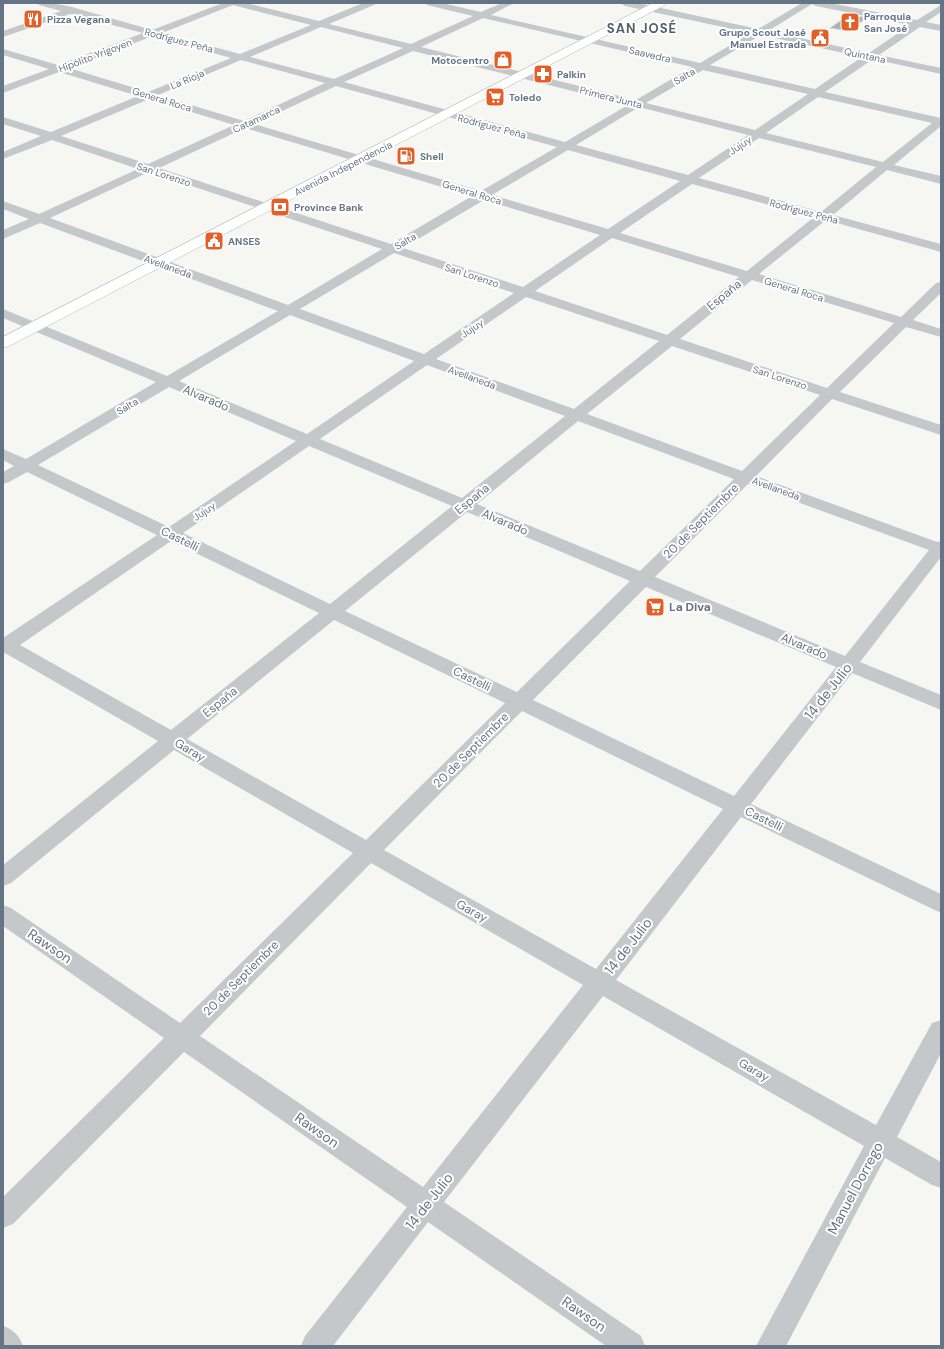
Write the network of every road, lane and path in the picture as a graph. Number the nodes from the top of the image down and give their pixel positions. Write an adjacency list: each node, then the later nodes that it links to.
1 (42, 3): 14 (street, Rodríguez Peña)
2 (231, 3): 20 (street, Hipólito Yrigoyen)
3 (235, 3): 16 (street, Primera Junta)
4 (371, 3): 16 (street, La Rioja)
5 (430, 3): 15 (street, Saavedra)
6 (509, 3): 15 (street, Catamarca)
7 (625, 3): 13 (street, Quintana)
8 (661, 3): 13 (main road, Avenida Independencia)
9 (808, 3): 19 (street, Salta)
10 (816, 3): 17 (street)
11 (85, 6): 14 (street)
12 (941, 8): 17 (street, Jujuy)
13 (650, 9): 19 (street, Quintana); 22 (main road, Avenida Independencia)
14 (70, 11): 20 (street, Rodríguez Peña); 21 (street)
15 (482, 15): 22 (street, Saavedra); 23 (street, Catamarca)
16 (320, 24): 23 (street, Primera Junta); 26 (street, La Rioja)
17 (918, 24): 18 (street); 25 (street, Jujuy)
18 (941, 28)
19 (759, 32): 25 (street, Quintana); 27 (street, Salta)
20 (153, 33): 26 (street, Rodríguez Peña); 28 (street, Hipólito Yrigoyen)
21 (3, 34)
22 (590, 40): 27 (street, Saavedra); 30 (main road, Avenida Independencia)
23 (412, 48): 30 (street, Primera Junta); 31 (street, Catamarca)
24 (3, 52): 28 (street, General Roca)
25 (870, 56): 29 (street, Quintana); 33 (street, Jujuy)
26 (240, 57): 31 (street, Rodríguez Peña); 34 (street, La Rioja)
27 (701, 66): 33 (street, Saavedra); 35 (street, Salta)
28 (59, 69): 32 (street, Hipólito Yrigoyen); 34 (street, General Roca)
29 (941, 72)
30 (522, 75): 35 (street, Primera Junta); 36 (main road, Avenida Independencia)
31 (335, 83): 36 (street, Rodríguez Peña); 39 (street, Catamarca)
32 (3, 90)
33 (817, 93): 38 (street, Saavedra); 40 (street, Jujuy)
34 (149, 95): 39 (street, General Roca); 41 (street, La Rioja)
35 (637, 104): 40 (street, Primera Junta); 42 (street, Salta)
36 (447, 114): 42 (street, Rodríguez Peña); 44 (main road, Avenida Independencia)
37 (3, 120): 41 (street, San Lorenzo)
38 (941, 121): 45 (street, España)
39 (245, 124): 44 (street, General Roca); 46 (street, Catamarca)
40 (756, 134): 45 (street, Primera Junta); 47 (street, Jujuy)
41 (50, 136): 43 (street, La Rioja); 46 (street, San Lorenzo)
42 (566, 146): 47 (street, Rodríguez Peña); 49 (street, Salta)
43 (3, 156)
44 (361, 159): 49 (street, General Roca); 51 (main road, Avenida Independencia)
45 (885, 166): 48 (street, Primera Junta); 52 (street, España)
46 (149, 169): 51 (street, San Lorenzo); 53 (street, Catamarca)
47 (689, 180): 52 (street, Rodríguez Peña); 54 (street, Jujuy)
48 (941, 180)
49 (482, 195): 54 (street, General Roca); 57 (street, Salta)
50 (3, 205): 53 (street, Avellaneda)
51 (266, 207): 57 (street, San Lorenzo); 58 (main road, Avenida Independencia)
52 (823, 216): 56 (street, Rodríguez Peña); 59 (street, España)
53 (40, 219): 55 (street, Catamarca); 58 (street, Avellaneda)
54 (610, 234): 59 (street, General Roca); 61 (street, Jujuy)
55 (3, 236)
56 (941, 248)
57 (392, 249): 61 (street, San Lorenzo); 62 (street, Salta)
58 (158, 262): 62 (street, Avellaneda); 65 (main road, Avenida Independencia)
59 (749, 276): 64 (street, General Roca); 67 (street, España)
60 (941, 286): 64 (street, 20 de Septiembre)
61 (524, 292): 67 (street, San Lorenzo); 69 (street, Jujuy)
62 (289, 310): 69 (street, Avellaneda); 70 (street, Salta)
63 (3, 313): 65 (street, Alvarado)
64 (905, 322): 66 (street, General Roca); 71 (street, 20 de Septiembre)
65 (35, 327): 68 (main road, Avenida Independencia); 70 (street, Alvarado)
66 (941, 333)
67 (668, 340): 71 (street, San Lorenzo); 72 (street, España)
68 (3, 343)
69 (425, 360): 72 (street, Avellaneda); 74 (street, Jujuy)
70 (168, 382): 74 (street, Alvarado); 76 (street, Salta)
71 (830, 394): 73 (street, San Lorenzo); 77 (street, 20 de Septiembre)
72 (576, 415): 77 (street, Avellaneda); 79 (street, España)
73 (941, 430)
74 (308, 440): 79 (street, Alvarado); 80 (street, Jujuy)
75 (3, 454): 76 (street, Castelli)
76 (27, 465): 78 (street, Salta); 80 (street, Castelli)
77 (746, 477): 81 (street, Avellaneda); 82 (street, 20 de Septiembre)
78 (3, 479)
79 (464, 505): 82 (street, Alvarado); 83 (street, España)
80 (170, 534): 83 (street, Castelli); 84 (street, Jujuy)
81 (940, 548): 85 (street, 14 de Julio)
82 (643, 579): 85 (street, Alvarado); 86 (street, 20 de Septiembre)
83 (332, 612): 86 (street, Castelli); 88 (street, España)
84 (4, 646): 88 (street, Garay)
85 (848, 664): 87 (street, Alvarado); 89 (street, 14 de Julio)
86 (520, 702): 89 (street, Castelli); 90 (street, 20 de Septiembre)
87 (941, 703)
88 (172, 740): 90 (street, Garay); 91 (street, España)
89 (737, 807): 92 (street, Castelli); 94 (street, 14 de Julio)
90 (368, 852): 94 (street, Garay); 96 (street, 20 de Septiembre)
91 (3, 877)
92 (941, 904)
93 (3, 914): 96 (street, Rawson)
94 (599, 983): 97 (street, Garay); 99 (street, 14 de Julio)
95 (941, 1030): 97 (street, Manuel Dorrego)
96 (182, 1036): 99 (street, Rawson); 100 (street, 20 de Septiembre)
97 (880, 1142): 98 (street, Garay); 105 (street, Manuel Dorrego)
98 (941, 1176)
99 (426, 1205): 103 (street, 14 de Julio); 104 (street, Rawson)
100 (3, 1214)
101 (3, 1340): 102 (street)
102 (10, 1346)
103 (315, 1346)
104 (631, 1346)
105 (770, 1346)

